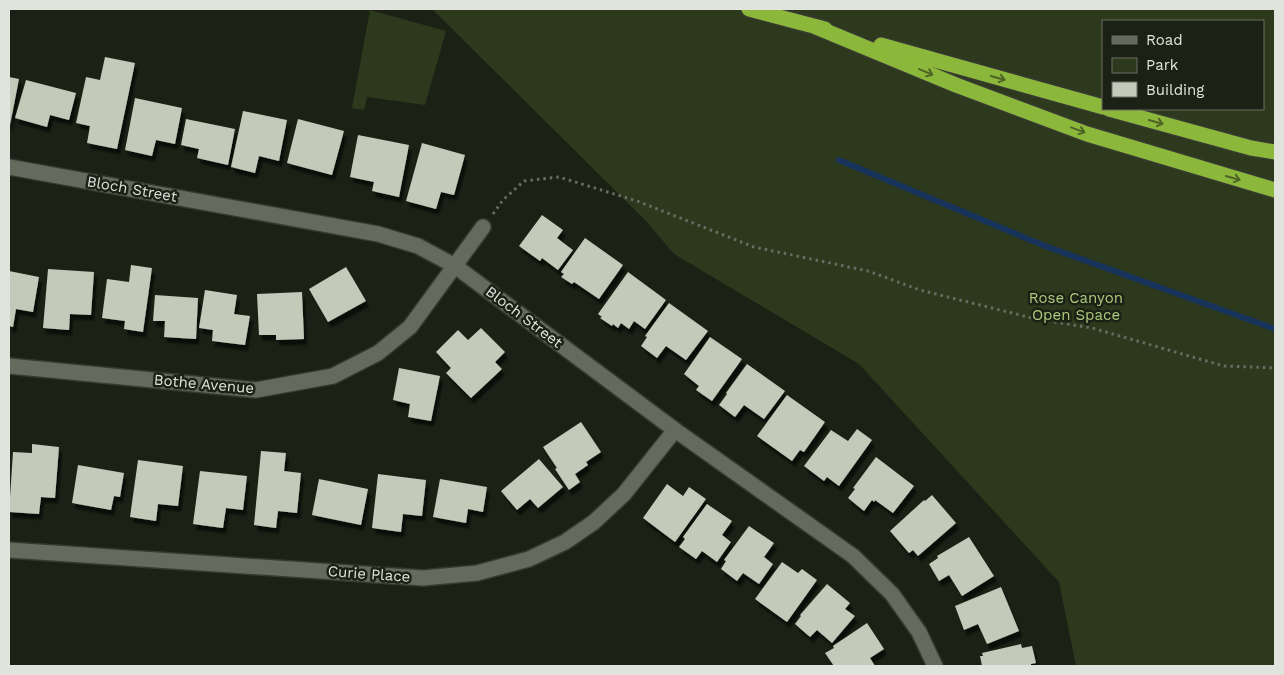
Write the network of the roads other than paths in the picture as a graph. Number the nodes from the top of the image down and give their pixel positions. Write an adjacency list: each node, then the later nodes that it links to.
1 (749, 9): 2 (highway)
2 (816, 27): 3 (highway, one-way to 3); 7 (highway, one-way to 7)
3 (1102, 107)
4 (1113, 110): 5 (highway, one-way to 5)
5 (1275, 152)
6 (9, 167): 9 (street, Bloch Street)
7 (1275, 190)
8 (483, 226): 9 (street, Bothe Avenue)
9 (455, 266): 10 (street, Bothe Avenue); 11 (street, Bloch Street)
10 (9, 366)
11 (675, 430): 12 (street, Curie Place); 13 (street, Bloch Street)
12 (9, 550)
13 (935, 666)

